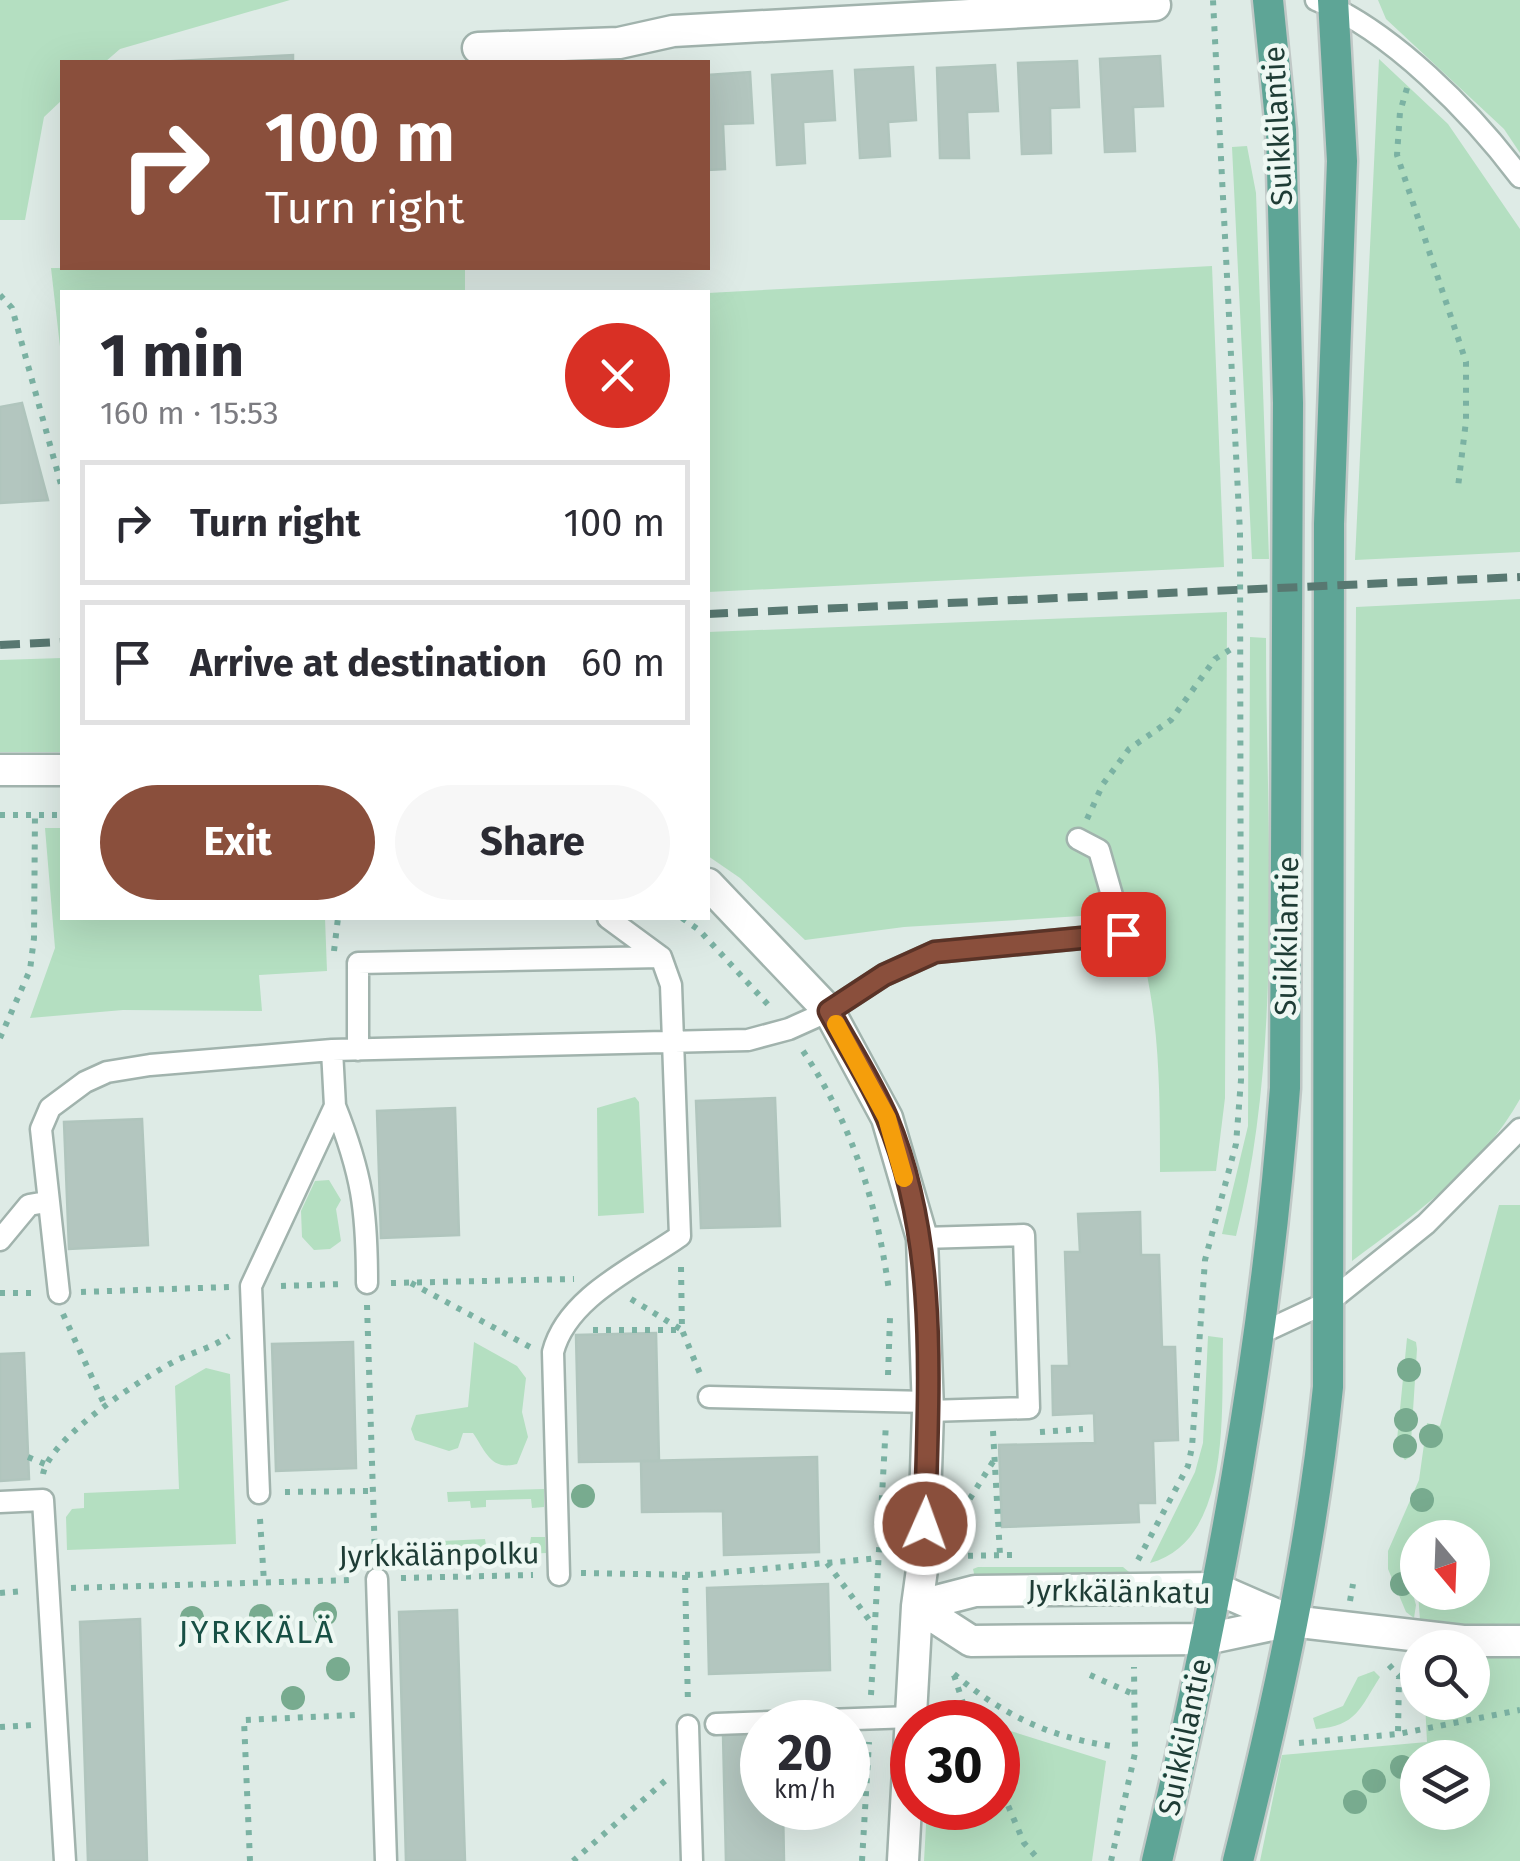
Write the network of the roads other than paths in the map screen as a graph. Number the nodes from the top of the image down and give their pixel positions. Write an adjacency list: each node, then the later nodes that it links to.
1 (1268, 0): 25 (main road, Suikkilantie)
2 (1327, 2): 6 (lane); 24 (main road, Suikkilantie)
3 (1155, 6): 4 (street)
4 (725, 14): 5 (street)
5 (478, 48)
6 (1520, 178)
7 (0, 770): 8 (street)
8 (60, 770)
9 (1078, 839): 13 (lane)
10 (710, 886): 13 (street)
11 (611, 920): 12 (lane)
12 (661, 957): 14 (lane); 16 (lane)
13 (829, 1011): 14 (lane); 20 (street)
14 (672, 1042): 16 (lane); 30 (lane)
15 (332, 1050): 16 (lane); 17 (lane); 19 (lane)
16 (358, 1050)
17 (335, 1106): 22 (lane); 28 (lane)
18 (1520, 1129): 24 (lane)
19 (46, 1202): 21 (lane); 23 (lane)
20 (922, 1238): 27 (street); 27 (lane)
21 (0, 1240)
22 (367, 1284)
23 (60, 1293)
24 (1330, 1301): 25 (lane); 34 (main road, Suikkilantie)
25 (1257, 1335): 32 (main road, Suikkilantie)
26 (709, 1397): 27 (lane)
27 (928, 1407): 33 (street)
28 (259, 1493)
29 (0, 1502): 42 (lane)
30 (559, 1575)
31 (377, 1579): 43 (lane)
32 (1215, 1588): 33 (street, Jyrkkälänkatu); 34 (street, Jyrkkälänkatu); 35 (main road, Suikkilantie)
33 (917, 1606): 35 (street, Jyrkkälänkatu); 37 (street)
34 (1291, 1621): 35 (street, Jyrkkälänkatu); 36 (street); 47 (main road, Suikkilantie)
35 (1206, 1639): 46 (main road, Suikkilantie)
36 (1520, 1641)
37 (913, 1700)
38 (890, 1718): 39 (lane)
39 (716, 1724)
40 (688, 1726): 44 (lane)
41 (905, 1830): 45 (street)
42 (66, 1861)
43 (386, 1861)
44 (692, 1861)
45 (903, 1861)
46 (1157, 1861)
47 (1238, 1861)

